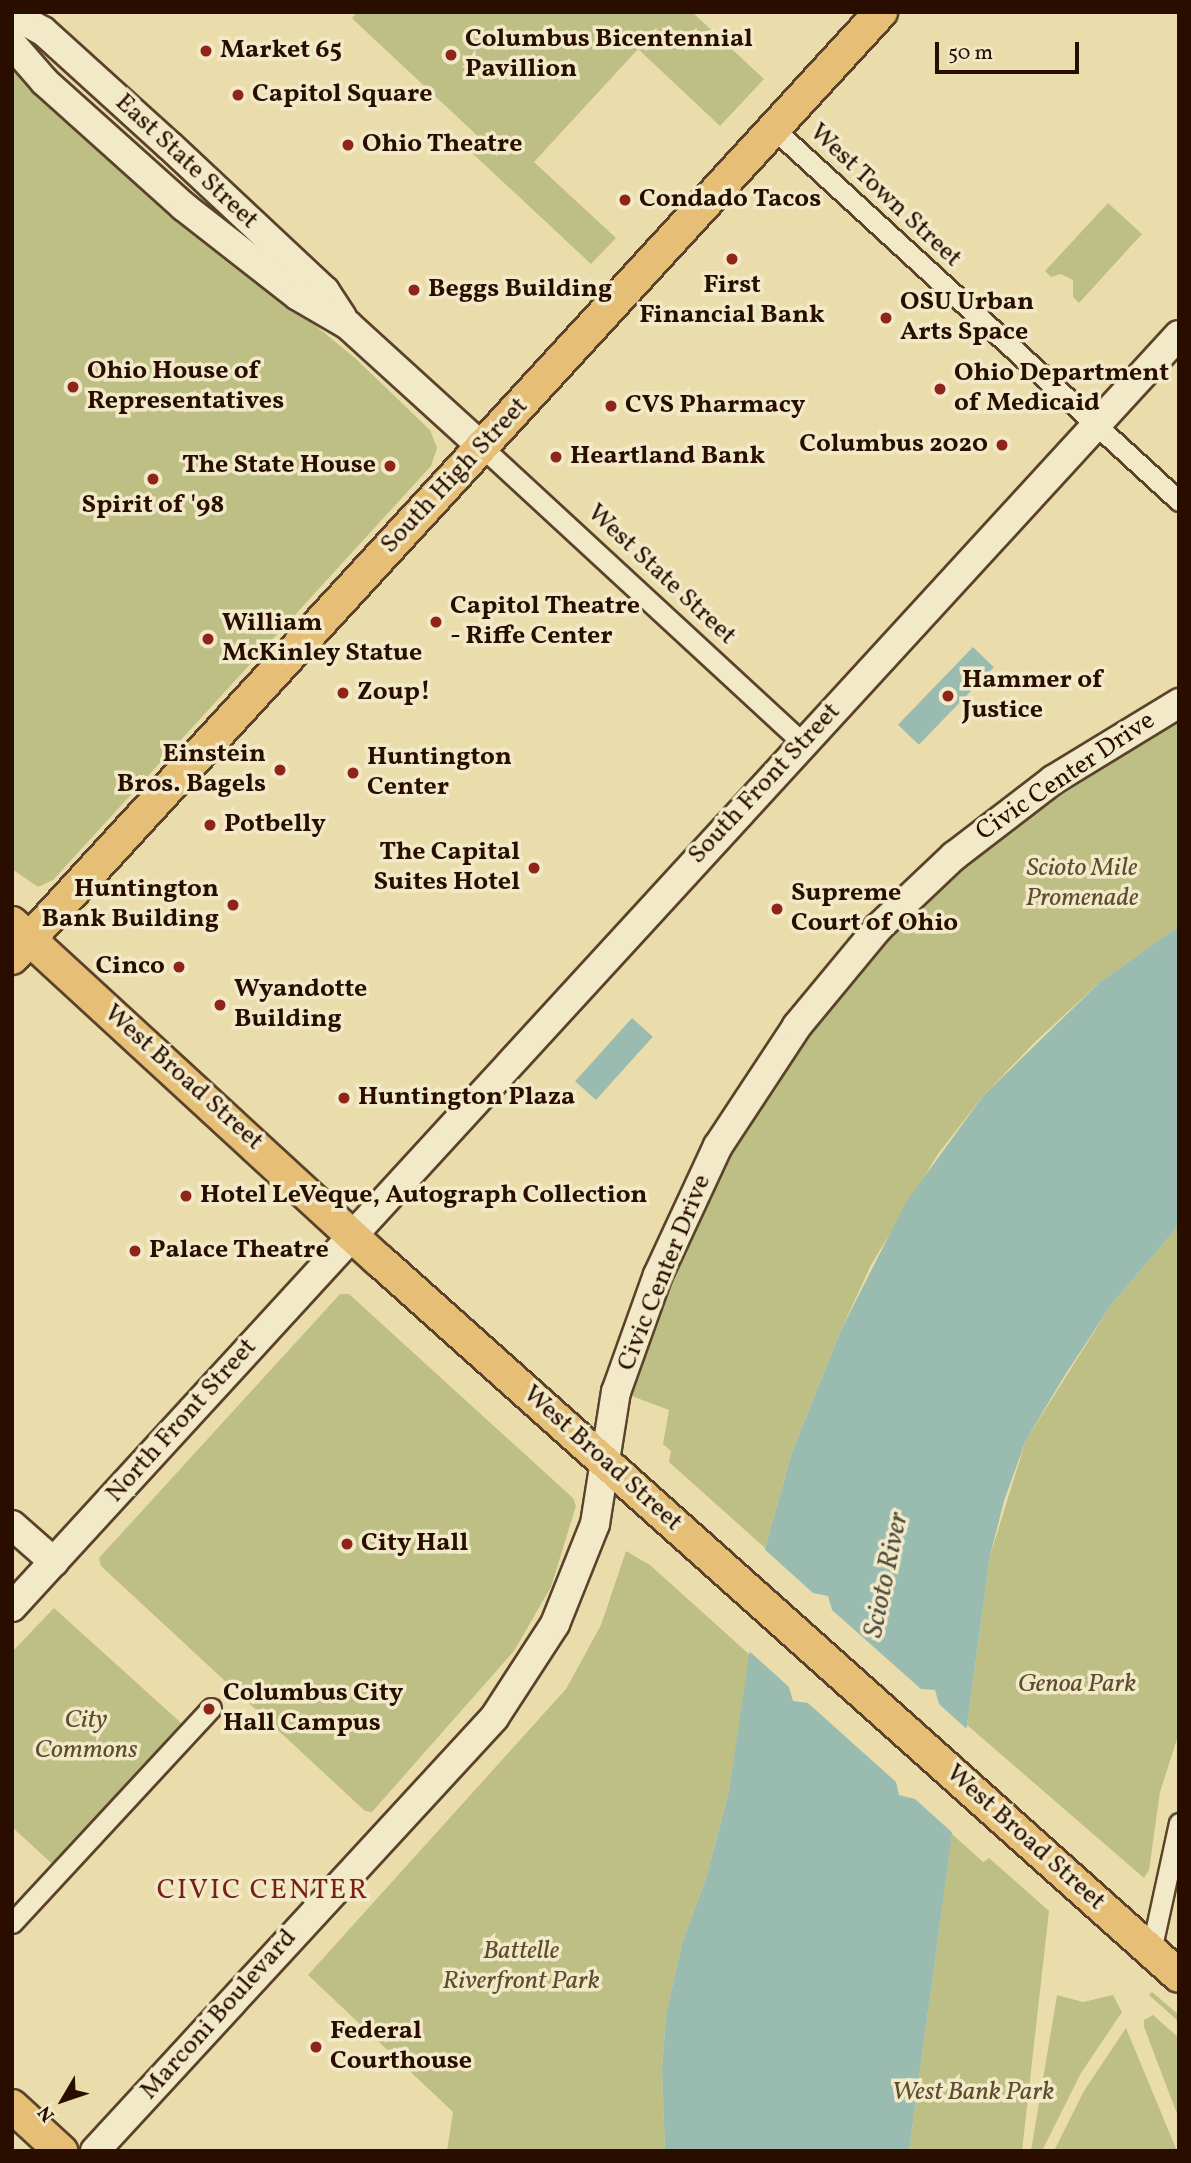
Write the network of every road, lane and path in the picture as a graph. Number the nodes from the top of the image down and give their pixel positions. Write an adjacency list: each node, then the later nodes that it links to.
1 (881, 12): 4 (main road, South High Street)
2 (12, 14): 5 (street, East State Street)
3 (12, 44): 5 (street, East State Street)
4 (774, 129): 7 (street, West Town Street); 8 (main road, South High Street)
5 (348, 325): 8 (street, East State Street)
6 (1179, 335): 7 (street, South Front Street)
7 (1096, 425): 9 (street, West Town Street); 11 (street, South Front Street)
8 (482, 447): 11 (street, West State Street); 12 (main road, South High Street)
9 (1179, 500)
10 (1179, 703): 14 (street, Civic Center Drive)
11 (803, 743): 13 (street, South Front Street)
12 (18, 940): 13 (main road, West Broad Street)
13 (351, 1234): 14 (main road, West Broad Street); 16 (street, North Front Street)
14 (603, 1460): 21 (main road, West Broad Street); 25 (street, Marconi Boulevard)
15 (12, 1525): 16 (street)
16 (54, 1562): 17 (street, North Front Street)
17 (12, 1607)
18 (211, 1708): 20 (street)
19 (1179, 1823): 21 (street)
20 (12, 1923)
21 (1151, 1951): 22 (main road, West Broad Street)
22 (1179, 1976)
23 (12, 2106): 24 (main road)
24 (61, 2151)
25 (95, 2151)

